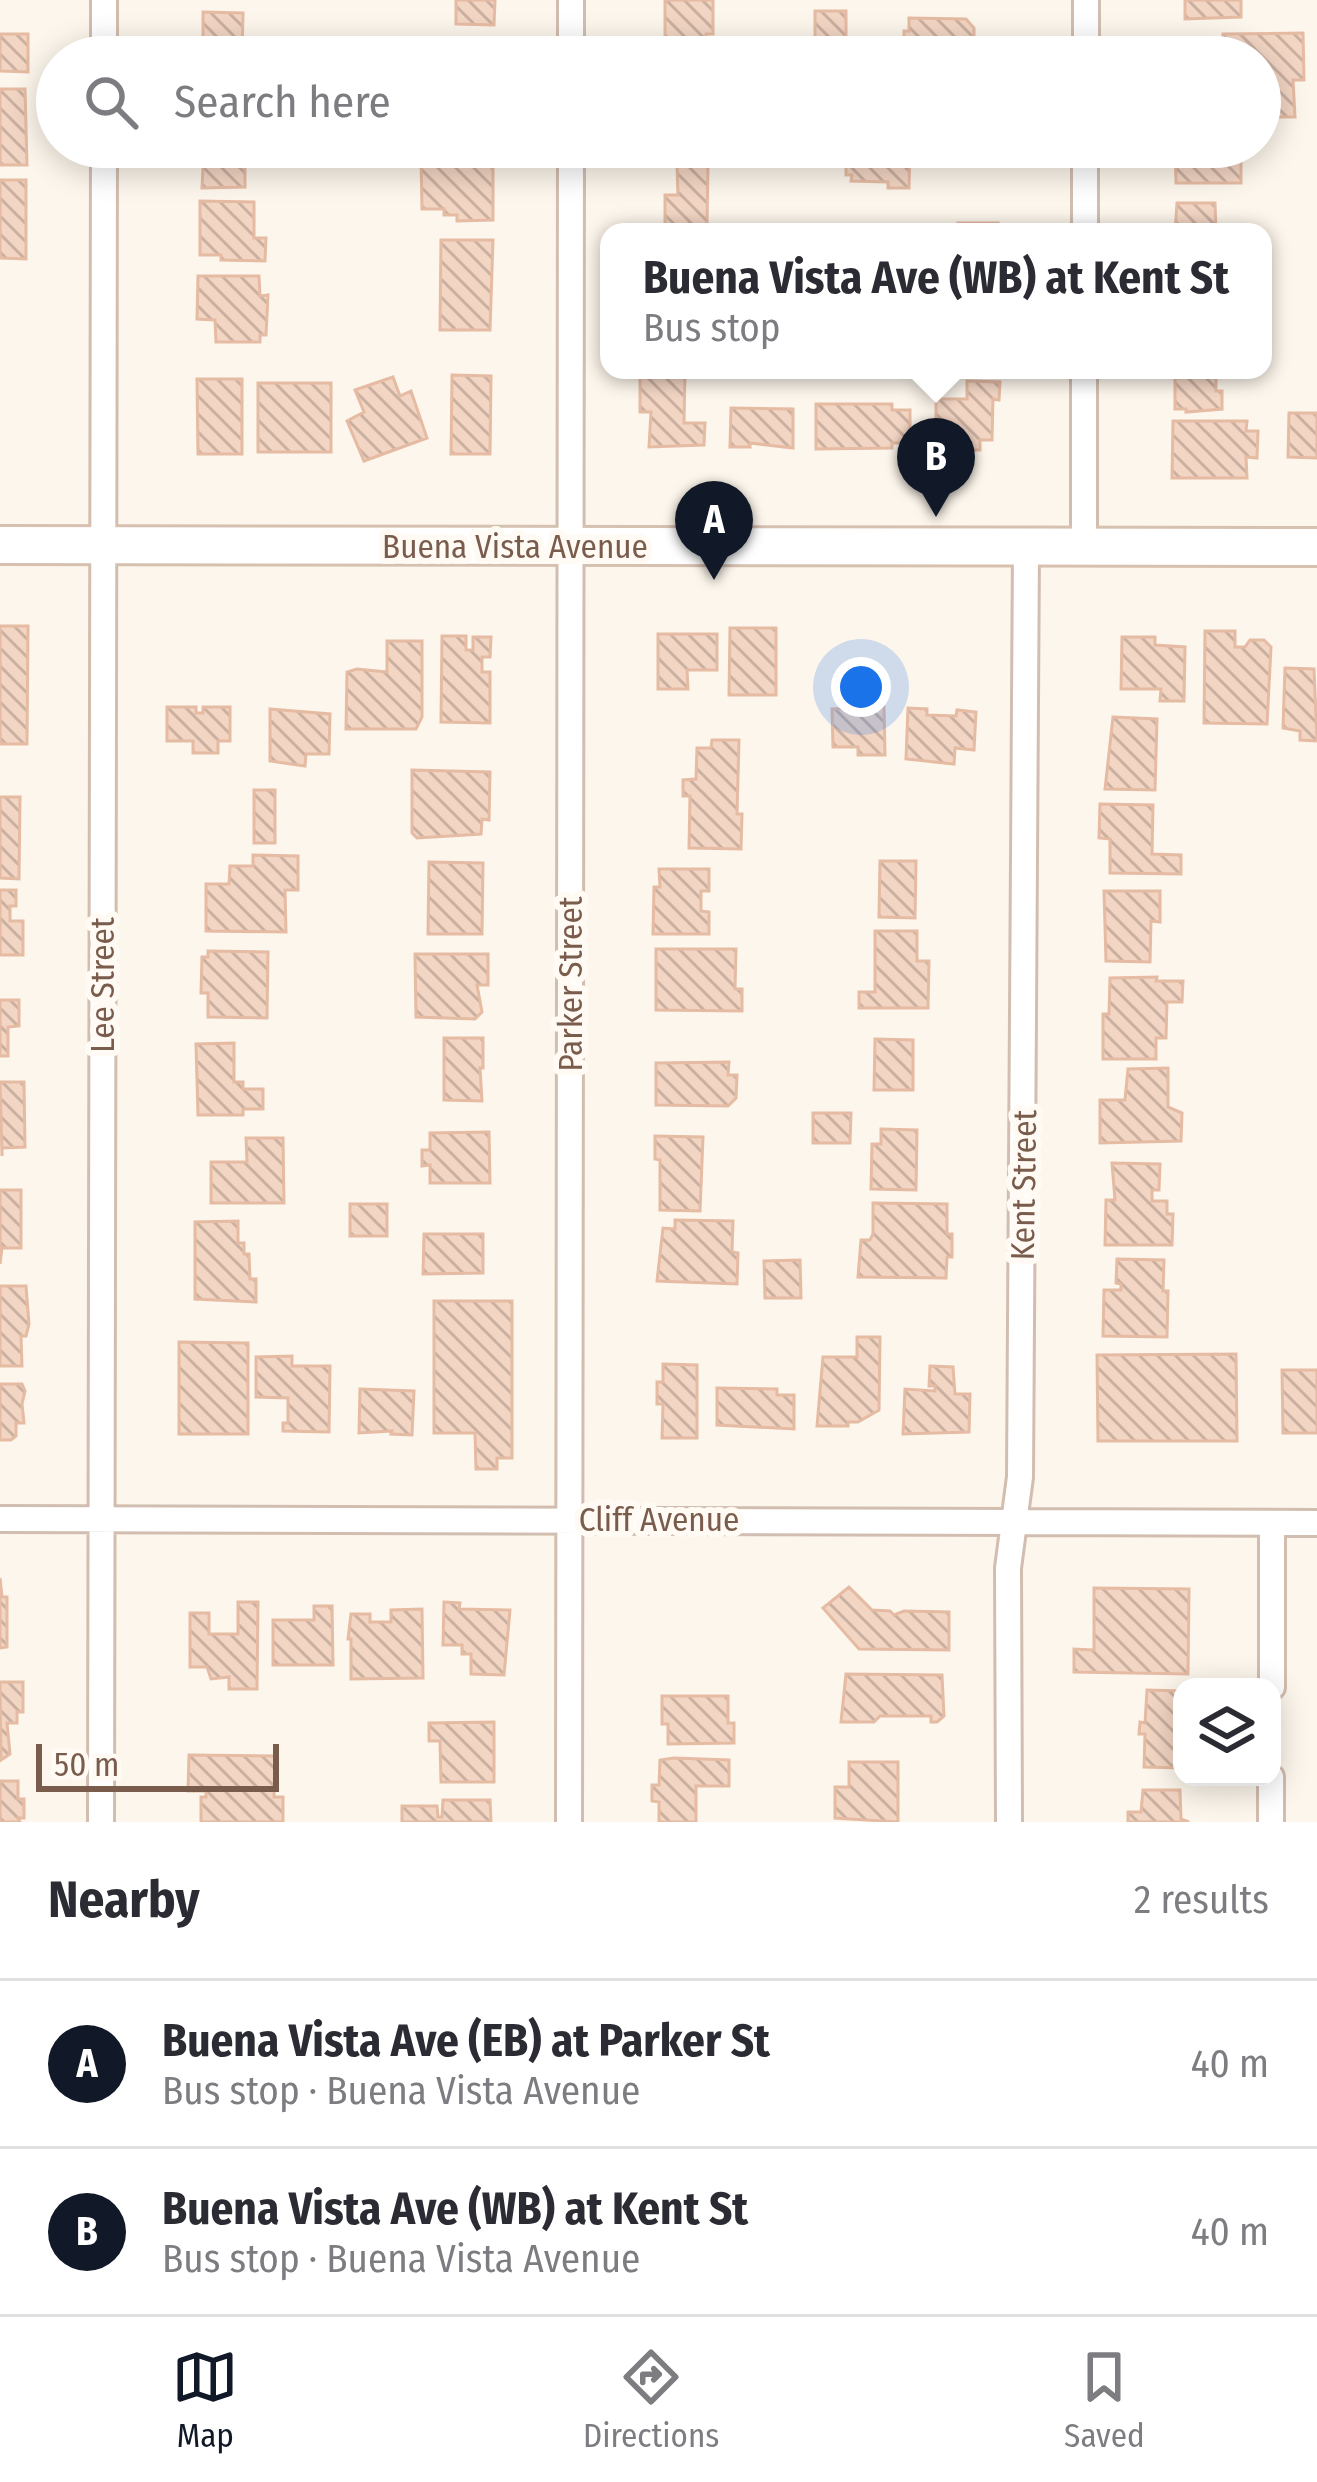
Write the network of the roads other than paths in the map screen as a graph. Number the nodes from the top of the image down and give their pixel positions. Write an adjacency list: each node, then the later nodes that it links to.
1 (104, 0): 4 (street)
2 (572, 0): 5 (street)
3 (1086, 0): 6 (street)
4 (104, 36)
5 (571, 36)
6 (1086, 36)
7 (104, 168): 12 (street, Lee Street)
8 (571, 168): 14 (street, Parker Street)
9 (1085, 168): 10 (street)
10 (1085, 223)
11 (1084, 379): 15 (street)
12 (104, 544): 13 (street, Buena Vista Avenue); 14 (street, Buena Vista Avenue); 19 (street, Lee Street)
13 (0, 545)
14 (570, 546): 17 (street, Buena Vista Avenue); 20 (street, Parker Street)
15 (1084, 546): 16 (street, Buena Vista Avenue); 17 (street, Buena Vista Avenue)
16 (1317, 547)
17 (1027, 548): 21 (street, Kent Street)
18 (0, 1519): 19 (street, Cliff Avenue)
19 (102, 1519): 20 (street, Cliff Avenue); 26 (street, Lee Street)
20 (570, 1519): 21 (street, Cliff Avenue); 27 (street, Parker Street)
21 (1015, 1520): 23 (street, Cliff Avenue); 28 (street, Kent Street)
22 (1317, 1522): 23 (street, Cliff Avenue)
23 (1273, 1523): 24 (street)
24 (1272, 1678)
25 (1271, 1786): 29 (street)
26 (101, 1822)
27 (569, 1822)
28 (1009, 1822)
29 (1271, 1822)

